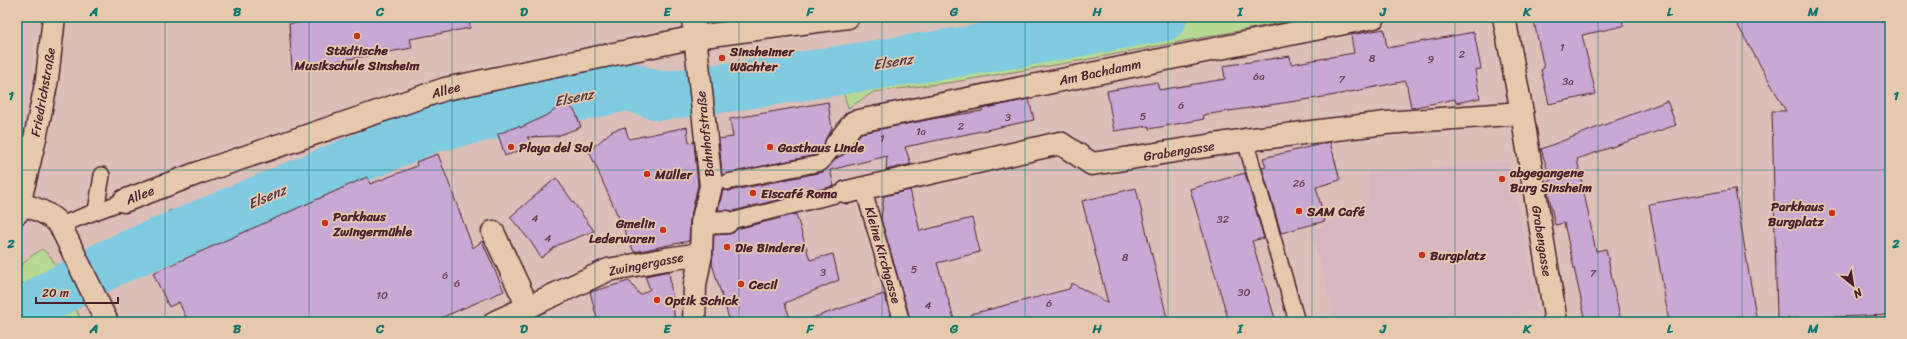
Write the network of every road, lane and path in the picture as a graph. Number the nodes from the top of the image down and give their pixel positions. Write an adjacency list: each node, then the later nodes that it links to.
1 (54, 17): 13 (street, Friedrichstraße)
2 (848, 17): 5 (street, Allee)
3 (1374, 17): 8 (street, Am Bachdamm)
4 (1504, 17): 6 (street, Grabengasse)
5 (694, 27): 10 (street, Bahnhofstraße); 12 (street, Allee)
6 (1522, 113): 7 (street, Grabengasse); 26 (street, Grabengasse)
7 (1245, 140): 11 (street, Grabengasse); 25 (lane)
8 (836, 145): 10 (lane)
9 (102, 175): 14 (lane)
10 (719, 184): 16 (street, Bahnhofstraße)
11 (855, 190): 15 (lane); 24 (lane, Kleine Kirchgasse)
12 (124, 201): 14 (lane, Allee)
13 (19, 208): 17 (street)
14 (96, 211): 17 (lane, Allee)
15 (727, 222): 16 (street)
16 (702, 223): 19 (street, Bahnhofstraße)
17 (60, 225): 21 (street)
18 (493, 232): 20 (street)
19 (701, 254): 20 (street, Zwingergasse); 23 (street, Bahnhofstraße)
20 (528, 307): 22 (street, Zwingergasse)
21 (107, 322)
22 (495, 322)
23 (694, 322)
24 (902, 322)
25 (1297, 322)
26 (1556, 322)

